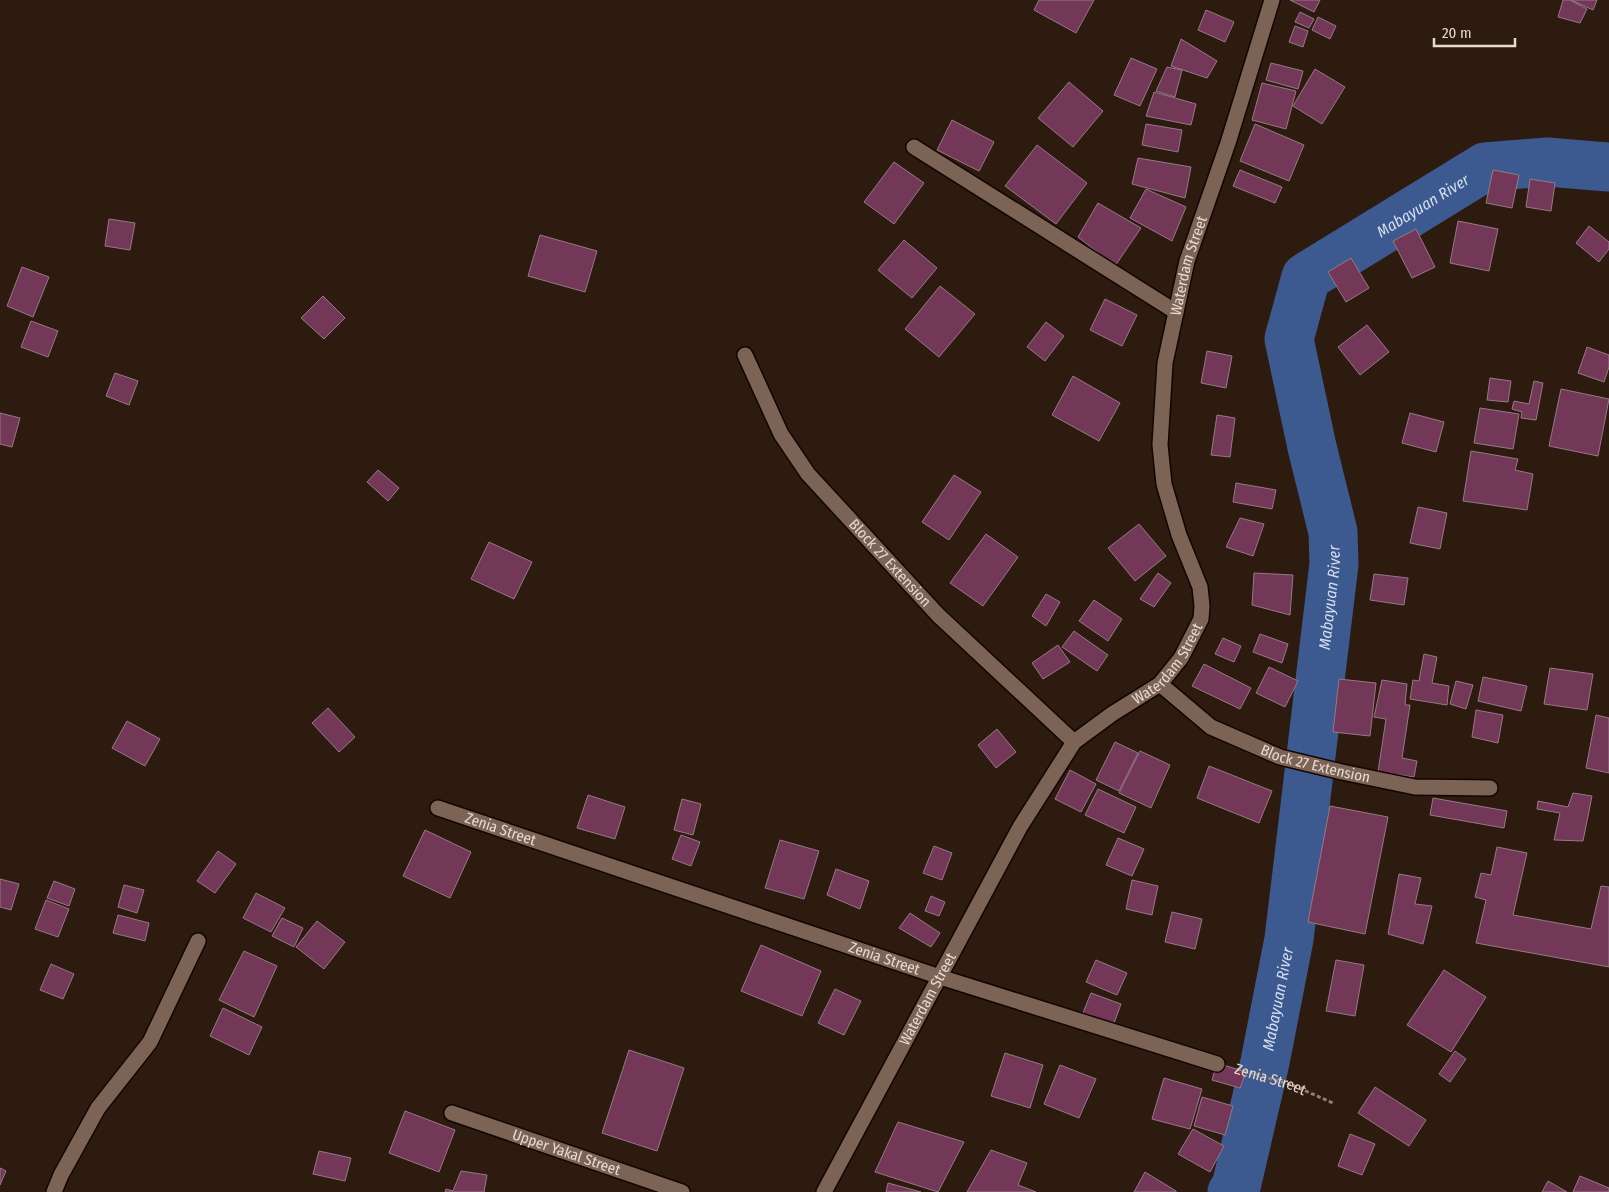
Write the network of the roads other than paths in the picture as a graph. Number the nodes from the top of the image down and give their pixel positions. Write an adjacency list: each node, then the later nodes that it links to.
1 (1272, 0): 3 (street, Waterdam Street)
2 (914, 147): 3 (street)
3 (1176, 312): 5 (street, Waterdam Street)
4 (746, 355): 6 (street, Block 27 Extension)
5 (1160, 684): 6 (street, Waterdam Street); 7 (street, Block 27 Extension)
6 (1074, 742): 10 (street, Waterdam Street)
7 (1490, 788)
8 (438, 808): 10 (street, Zenia Street)
9 (198, 941): 13 (street)
10 (940, 977): 11 (street, Zenia Street); 15 (street, Waterdam Street)
11 (1217, 1064)
12 (452, 1113): 14 (street, Upper Yakal Street)
13 (54, 1192)
14 (682, 1192)
15 (824, 1192)

